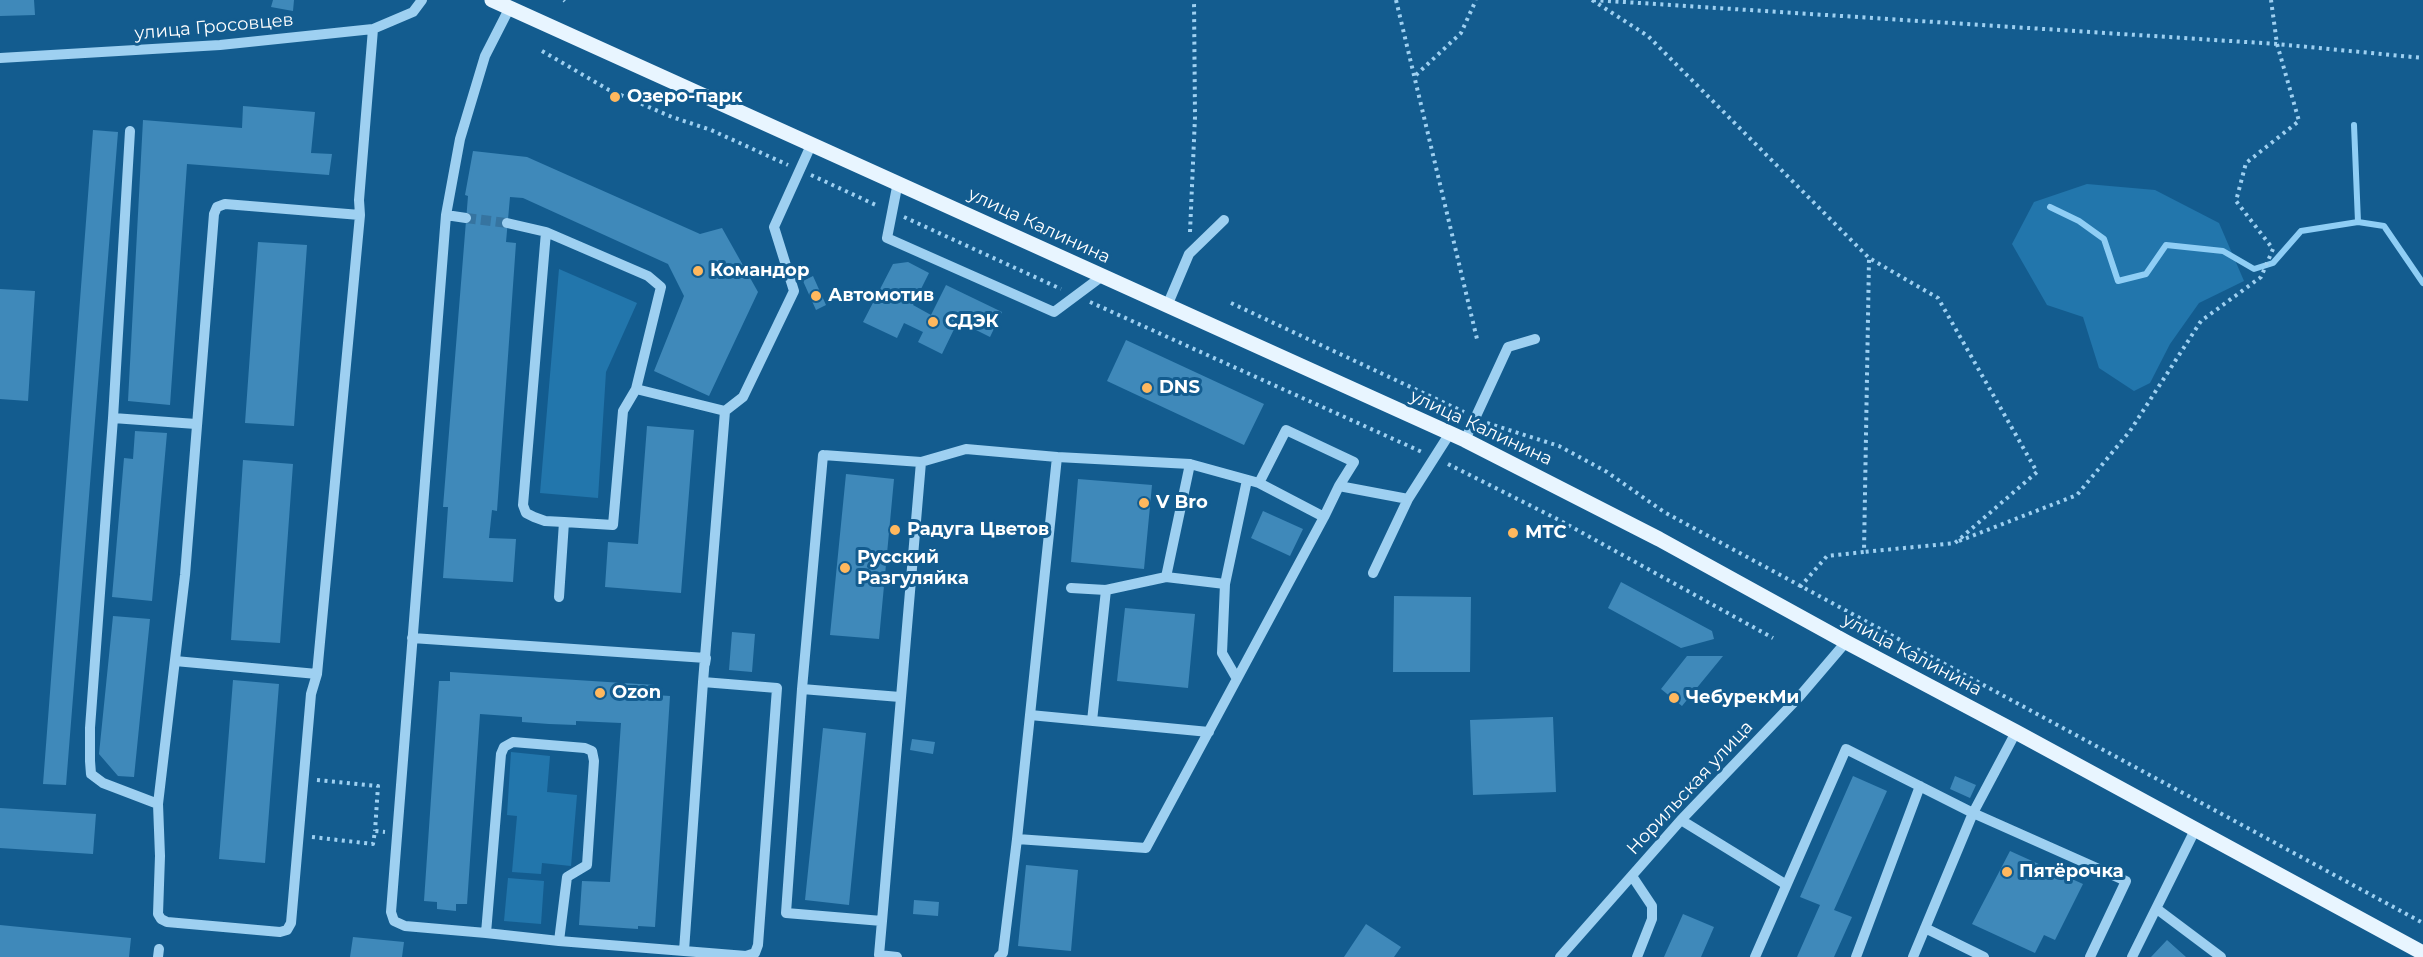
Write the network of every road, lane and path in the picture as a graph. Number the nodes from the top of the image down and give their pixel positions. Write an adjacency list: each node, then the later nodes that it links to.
1 (422, 0): 9 (street, улица Гросовцев)
2 (492, 0): 8 (main road, улица Калинина)
3 (1194, 0): 26 (path)
4 (1396, 0): 32 (path)
5 (1476, 0): 14 (path)
6 (1592, 0): 10 (path); 27 (path)
7 (2271, 0): 10 (path)
8 (509, 9): 16 (main road, улица Калинина); 20 (street)
9 (373, 29): 12 (street, улица Гросовцев); 21 (street)
10 (2277, 44): 13 (path); 51 (path)
11 (542, 51): 17 (path)
12 (0, 58)
13 (2423, 58)
14 (1416, 75)
15 (130, 131): 36 (street)
16 (812, 143): 17 (street); 18 (main road, улица Калинина)
17 (800, 170): 19 (path); 35 (street)
18 (897, 182): 19 (street); 28 (main road, улица Калинина)
19 (892, 212): 29 (path); 29 (street)
20 (446, 215): 22 (street); 60 (street)
21 (360, 216): 38 (street); 65 (street)
22 (466, 218)
23 (1224, 220): 26 (street)
24 (507, 223): 25 (street)
25 (546, 232): 34 (street); 50 (street)
26 (1189, 254): 31 (street)
27 (1869, 258): 51 (path); 52 (path)
28 (1101, 277): 29 (street); 31 (main road, улица Калинина)
29 (1076, 296): 42 (path)
30 (1232, 303): 37 (path)
31 (1167, 306): 39 (main road, улица Калинина)
32 (1477, 339)
33 (1535, 339): 37 (street)
34 (636, 388): 35 (street); 50 (street)
35 (725, 411): 63 (street)
36 (113, 418): 38 (street); 76 (street)
37 (1476, 418): 40 (street); 56 (path)
38 (196, 424): 64 (street)
39 (1450, 433): 40 (main road, улица Калинина); 42 (street)
40 (1465, 440): 62 (main road, улица Калинина)
41 (1056, 457): 43 (street); 44 (street); 70 (street)
42 (1434, 457): 48 (street); 61 (path)
43 (921, 462): 68 (street); 69 (street)
44 (1190, 464): 45 (street); 54 (street)
45 (1247, 480): 46 (street); 55 (street)
46 (1259, 483): 47 (street); 49 (street)
47 (1339, 486): 48 (street); 49 (street)
48 (1408, 499): 53 (street)
49 (1324, 517): 66 (street)
50 (564, 522): 59 (street)
51 (1955, 543): 52 (path)
52 (1864, 552): 56 (path)
53 (1373, 573)
54 (1166, 577): 55 (street); 58 (street)
55 (1225, 584): 66 (street)
56 (1800, 587): 88 (path)
57 (1071, 588): 58 (street)
58 (1106, 590): 71 (street)
59 (559, 597)
60 (412, 638): 63 (street); 81 (street)
61 (1773, 638)
62 (1845, 642): 73 (main road, улица Калинина); 78 (street, Норильская улица)
63 (706, 658): 67 (street)
64 (175, 661): 65 (street); 76 (street)
65 (317, 674): 74 (street)
66 (1237, 679): 72 (street)
67 (703, 682): 92 (street); 92 (street)
68 (801, 689): 69 (street); 87 (street)
69 (900, 697): 87 (street)
70 (1030, 715): 71 (street); 83 (street)
71 (1092, 721): 72 (street)
72 (1209, 732): 83 (street)
73 (2016, 732): 77 (street); 79 (main road, улица Калинина)
74 (304, 779): 80 (path); 82 (street)
75 (1920, 786): 77 (street); 85 (street); 99 (street)
76 (158, 804): 82 (street)
77 (1973, 813): 89 (street); 102 (street)
78 (1681, 819): 84 (street, Норильская улица); 85 (street)
79 (2195, 830): 86 (street); 93 (main road, улица Калинина)
80 (375, 831): 81 (path); 82 (path)
81 (398, 833): 90 (street)
82 (299, 835)
83 (1017, 839): 95 (street)
84 (1632, 876): 96 (street, Норильская улица); 97 (street)
85 (1785, 884): 98 (street)
86 (2157, 909): 103 (street); 104 (street)
87 (882, 921): 94 (street)
88 (2423, 923)
89 (1925, 928): 100 (street); 101 (street)
90 (486, 933): 91 (street); 91 (street)
91 (559, 940): 92 (street)
92 (684, 951)
93 (2423, 953)
94 (897, 957)
95 (999, 957)
96 (1560, 957)
97 (1637, 957)
98 (1755, 957)
99 (1856, 957)
100 (1913, 957)
101 (1984, 957)
102 (2091, 957)
103 (2132, 957)
104 (2222, 957)

